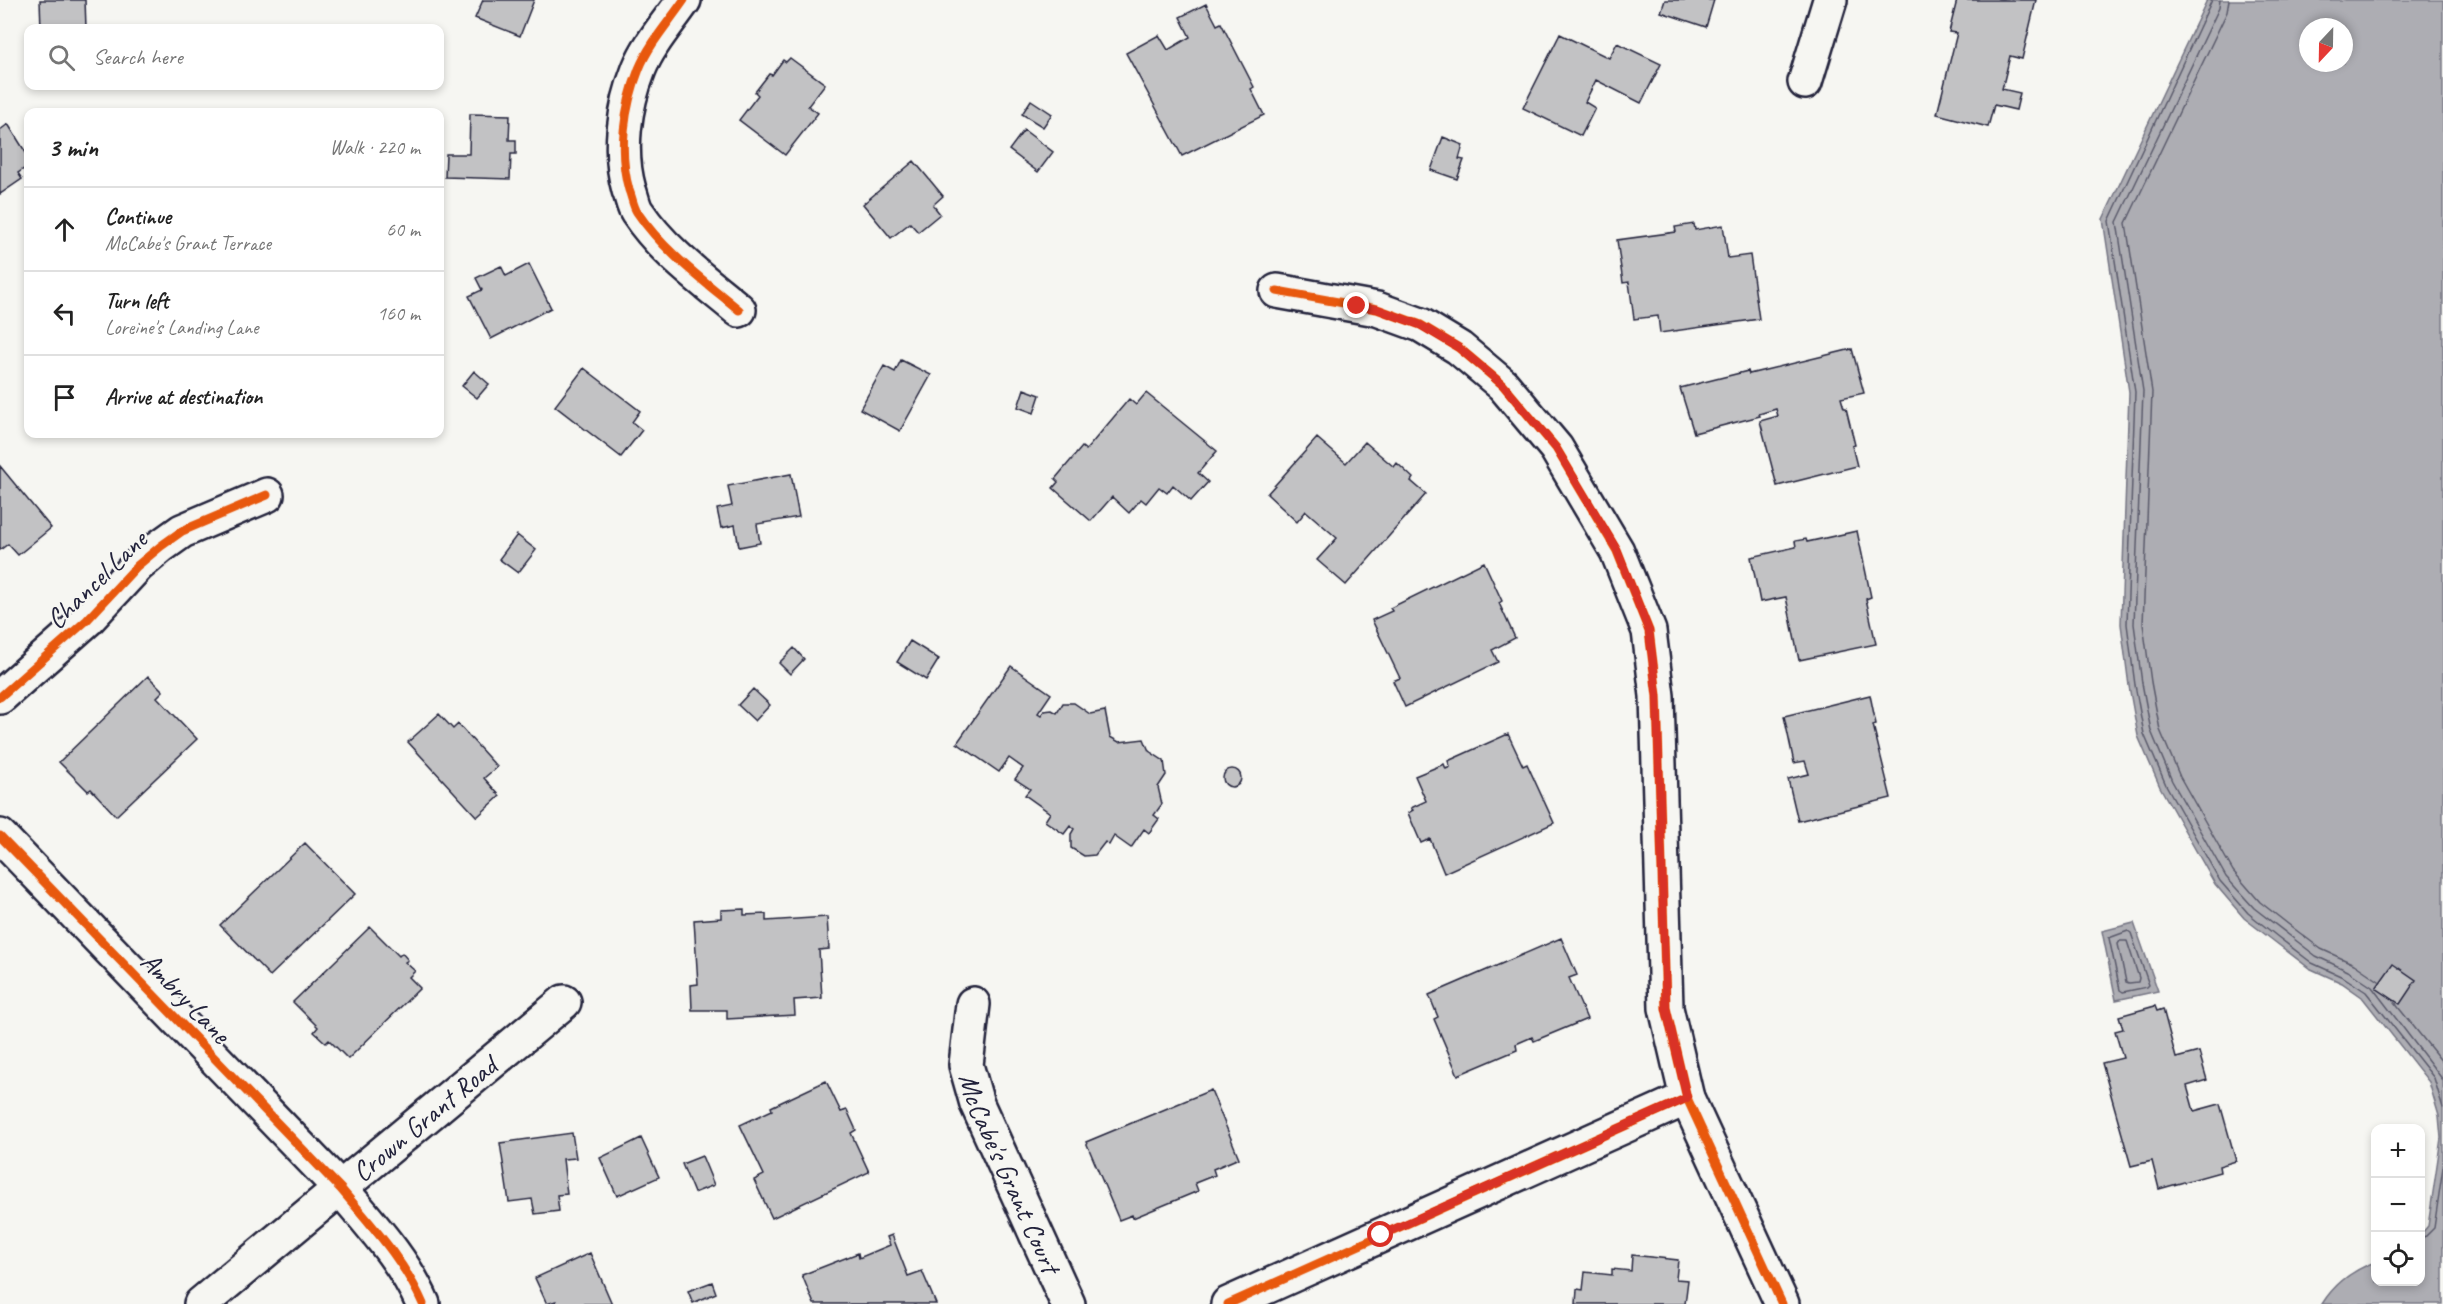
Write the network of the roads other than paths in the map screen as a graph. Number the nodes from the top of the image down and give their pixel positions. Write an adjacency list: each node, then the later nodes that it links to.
1 (684, 0): 5 (street)
2 (1830, 0): 3 (street)
3 (1805, 82)
4 (1277, 291): 11 (street)
5 (739, 310)
6 (267, 495): 7 (street, Chancel Lane)
7 (0, 697)
8 (0, 836): 12 (street, Ambry Lane)
9 (564, 1002): 12 (street, Crown Grant Road)
10 (973, 1004): 15 (street, McCabe's Grant Court)
11 (1687, 1098): 16 (street); 17 (street)
12 (340, 1189): 13 (street, Crown Grant Road); 14 (street, Ambry Lane)
13 (201, 1304)
14 (423, 1304)
15 (1068, 1304)
16 (1228, 1304)
17 (1782, 1304)

